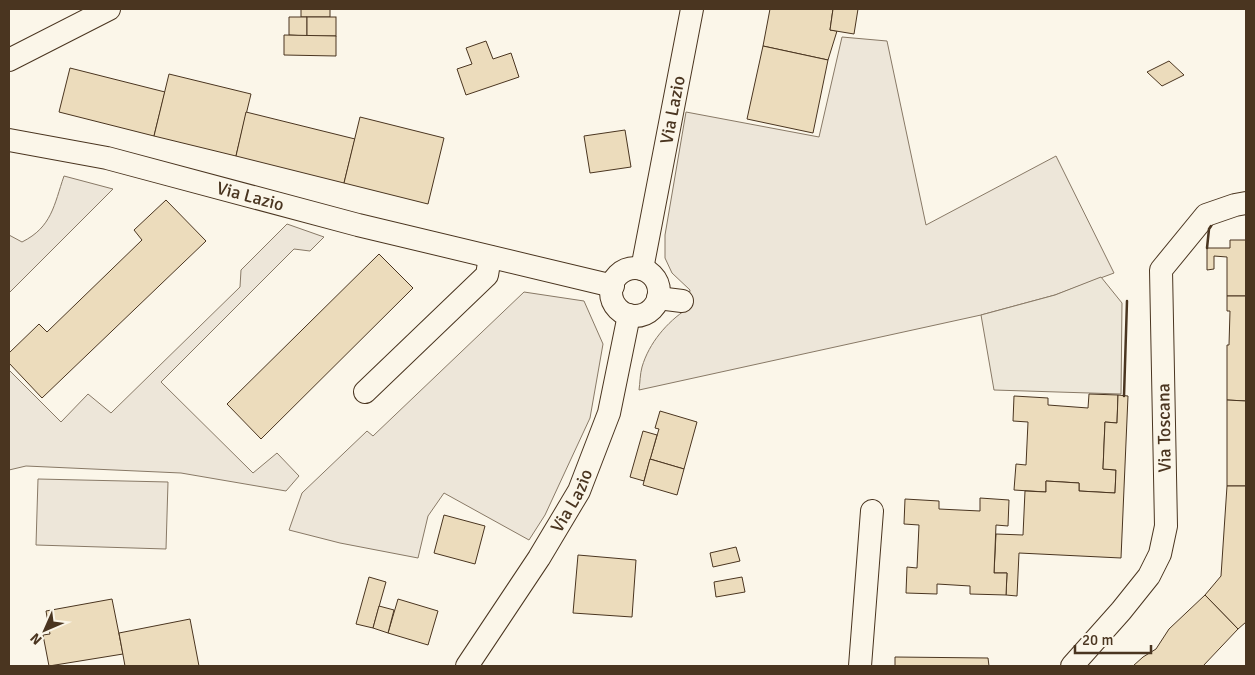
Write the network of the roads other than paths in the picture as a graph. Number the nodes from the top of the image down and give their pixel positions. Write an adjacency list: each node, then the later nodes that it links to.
1 (109, 9): 3 (street)
2 (692, 9): 7 (street, Via Lazio)
3 (9, 60)
4 (9, 140): 6 (street, Via Lazio)
5 (1246, 203): 16 (street, Via Toscana)
6 (490, 257): 8 (street, Via Lazio); 12 (street)
7 (642, 269): 8 (street); 9 (street)
8 (613, 286): 11 (street)
9 (658, 298): 10 (street); 11 (street)
10 (682, 301)
11 (629, 315): 14 (street, Via Lazio)
12 (365, 392)
13 (872, 511): 15 (street)
14 (467, 666)
15 (860, 666)
16 (1072, 666)

